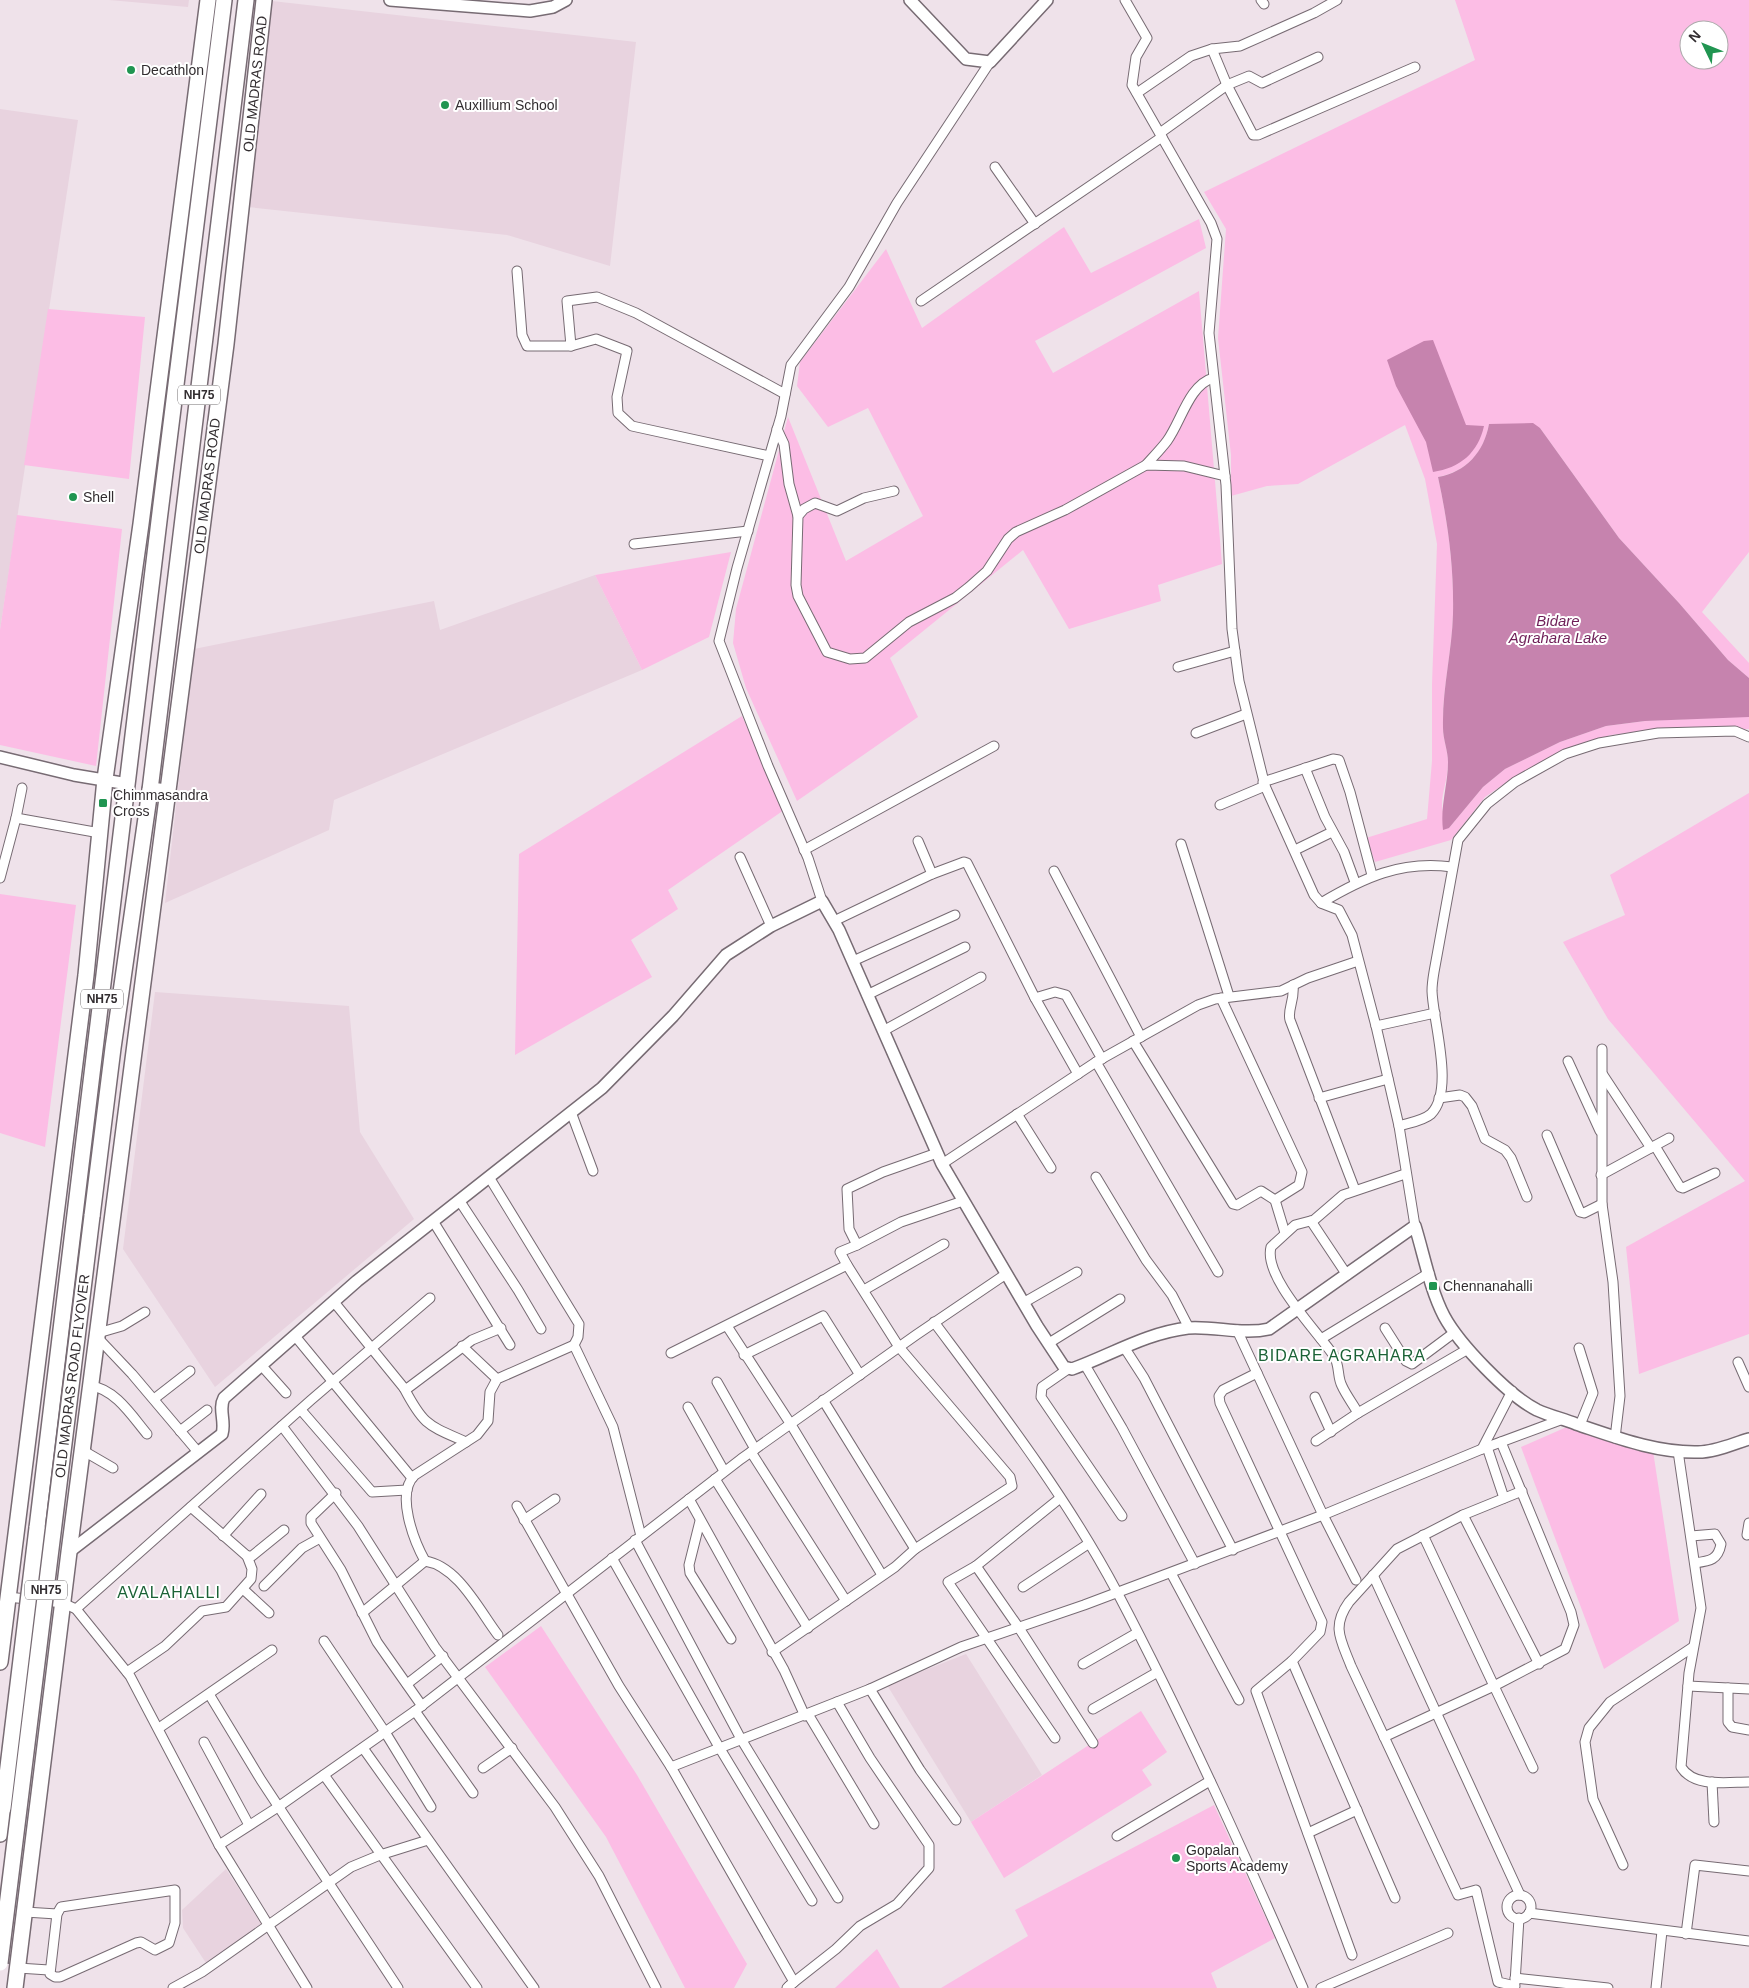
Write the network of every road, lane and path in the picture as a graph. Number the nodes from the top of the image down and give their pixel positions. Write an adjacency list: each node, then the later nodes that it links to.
1 (208, 0): 41 (main road)
2 (224, 0): 42 (main road, NH75)
3 (246, 0): 45 (main road, OLD MADRAS ROAD / NH75)
4 (264, 0): 46 (main road, OLD MADRAS ROAD)
5 (390, 0): 6 (street)
6 (566, 0)
7 (910, 0): 13 (street)
8 (1046, 0): 13 (street)
9 (1125, 0): 16 (street)
10 (1337, 0): 11 (street)
11 (1212, 49): 15 (street); 16 (street)
12 (1318, 56): 15 (street)
13 (990, 62): 24 (street)
14 (1415, 67): 15 (street)
15 (1227, 85): 17 (street)
16 (1137, 93): 17 (street)
17 (1161, 135): 19 (street); 23 (street)
18 (995, 167): 19 (street)
19 (1035, 224): 21 (street)
20 (517, 271): 22 (street)
21 (921, 301)
22 (570, 346): 24 (street); 26 (street)
23 (1213, 378): 27 (street); 28 (street)
24 (785, 394): 25 (street)
25 (777, 428): 26 (street); 30 (street)
26 (769, 456): 31 (street)
27 (1146, 465): 28 (street); 30 (street)
28 (1225, 476): 33 (street)
29 (894, 491): 30 (street)
30 (798, 516)
31 (748, 531): 32 (street); 53 (street)
32 (634, 544)
33 (1235, 651): 34 (street); 35 (street)
34 (1178, 667)
35 (1246, 714): 36 (street); 43 (street)
36 (1196, 733)
37 (1749, 737): 56 (street)
38 (994, 746): 53 (street)
39 (0, 757): 41 (street)
40 (1305, 768): 43 (street); 49 (street); 59 (street)
41 (104, 779): 42 (street); 50 (main road)
42 (128, 784): 300 (main road, OLD MADRAS ROAD FLYOVER / NH75, bridge)
43 (1264, 784): 47 (street); 54 (street)
44 (22, 788): 48 (street)
45 (150, 790): 46 (main road); 322 (main road, OLD MADRAS ROAD FLYOVER / NH75, bridge)
46 (166, 792): 136 (main road, OLD MADRAS ROAD)
47 (1220, 805)
48 (16, 818): 50 (street); 60 (street)
49 (1332, 832): 54 (street); 61 (street)
50 (100, 833): 237 (main road)
51 (918, 841): 58 (street)
52 (1180, 844): 73 (street)
53 (804, 850): 62 (street)
54 (1295, 850): 63 (street)
55 (740, 857): 66 (street)
56 (1452, 867): 59 (street); 75 (street)
57 (1054, 871): 78 (street)
58 (932, 874): 65 (street); 74 (street)
59 (1372, 875): 61 (street)
60 (0, 878)
61 (1356, 882): 63 (street)
62 (822, 901): 65 (street); 66 (street)
63 (1321, 903): 68 (street)
64 (955, 915): 69 (street)
65 (834, 921): 69 (street)
66 (771, 926): 87 (street)
67 (965, 947): 72 (street)
68 (1358, 960): 71 (street); 76 (street)
69 (853, 961): 72 (street)
70 (981, 977): 77 (street)
71 (1293, 985): 73 (street); 85 (street)
72 (867, 995): 77 (street)
73 (1225, 997): 78 (street); 106 (street)
74 (1035, 998): 80 (street); 82 (street)
75 (1435, 1013): 76 (street); 86 (street)
76 (1376, 1026): 84 (street)
77 (883, 1031): 94 (street)
78 (1137, 1039): 80 (street); 106 (street)
79 (1602, 1049): 83 (street)
80 (1099, 1060): 82 (street); 117 (street)
81 (1568, 1061): 91 (street)
82 (1078, 1074): 88 (street)
83 (1602, 1074): 91 (street); 93 (street)
84 (1388, 1079): 85 (street); 89 (street)
85 (1319, 1098): 103 (street)
86 (1439, 1098): 89 (street); 104 (street)
87 (571, 1112): 97 (street); 101 (street)
88 (1017, 1114): 95 (street); 96 (street)
89 (1399, 1126): 99 (street)
90 (1548, 1135): 108 (street)
91 (1602, 1135): 100 (street)
92 (1669, 1138): 93 (street)
93 (1653, 1147): 98 (street); 100 (street)
94 (937, 1153): 95 (street); 114 (street)
95 (942, 1164): 107 (street)
96 (1051, 1168)
97 (593, 1171)
98 (1715, 1173)
99 (1405, 1174): 103 (street); 111 (street)
100 (1601, 1175): 108 (street)
101 (489, 1177): 105 (street); 140 (street)
102 (1096, 1177): 131 (street)
103 (1355, 1190): 110 (street)
104 (1527, 1197)
105 (459, 1200): 109 (street); 133 (street)
106 (1275, 1200): 112 (street)
107 (963, 1201): 114 (street); 119 (street)
108 (1602, 1204): 179 (street)
109 (433, 1221): 124 (street); 130 (street)
110 (1311, 1221): 112 (street); 120 (street)
111 (1415, 1226): 118 (street); 120 (street)
112 (1286, 1232): 126 (street)
113 (944, 1244): 121 (street)
114 (857, 1245): 115 (street)
115 (847, 1265): 121 (street); 129 (street)
116 (1077, 1272): 125 (street)
117 (1218, 1272)
118 (1429, 1273): 135 (street); 138 (street)
119 (1006, 1274): 125 (street); 128 (street)
120 (1347, 1275): 126 (street)
121 (864, 1290): 143 (street)
122 (430, 1298): 146 (street)
123 (1120, 1298): 139 (street)
124 (334, 1302): 137 (street); 146 (street)
125 (1023, 1303): 139 (street)
126 (1297, 1309): 134 (street); 138 (street)
127 (145, 1312): 136 (street)
128 (934, 1322): 143 (street); 200 (street)
129 (727, 1326): 148 (street); 149 (street)
130 (501, 1328): 141 (street); 142 (street)
131 (1189, 1328): 134 (street); 144 (street)
132 (1384, 1328): 135 (street)
133 (541, 1330)
134 (1237, 1330): 155 (street)
135 (1455, 1332): 147 (street)
136 (97, 1335): 160 (main road, OLD MADRAS ROAD); 166 (street)
137 (295, 1336): 151 (street); 158 (street)
138 (1320, 1339): 171 (street)
139 (1049, 1343): 153 (street)
140 (574, 1345): 157 (street); 216 (street)
141 (462, 1346): 157 (street); 162 (street)
142 (510, 1346)
143 (899, 1347): 156 (street); 218 (street)
144 (1124, 1347): 152 (street); 219 (street)
145 (1579, 1348): 174 (street)
146 (372, 1349): 158 (street); 162 (street)
147 (1468, 1349): 163 (street); 171 (street)
148 (671, 1353)
149 (744, 1355): 156 (street); 173 (street)
150 (1738, 1362): 161 (street)
151 (261, 1365): 164 (street); 188 (street)
152 (1085, 1365): 153 (street); 225 (street)
153 (1068, 1369): 205 (street)
154 (190, 1371): 166 (street)
155 (1258, 1373): 203 (street); 210 (street)
156 (860, 1375): 167 (street)
157 (497, 1379): 182 (street)
158 (333, 1381): 170 (street); 191 (street)
159 (718, 1382): 186 (street)
160 (91, 1386): 178 (street); 185 (main road, OLD MADRAS ROAD)
161 (1749, 1387)
162 (404, 1388): 182 (street)
163 (1512, 1391): 172 (street); 184 (street)
164 (286, 1393)
165 (1315, 1397): 177 (street)
166 (154, 1399): 176 (street)
167 (823, 1400): 173 (street); 218 (street)
168 (688, 1407): 190 (street)
169 (207, 1410): 176 (street)
170 (301, 1410): 175 (street); 193 (street)
171 (1358, 1413): 177 (street)
172 (1563, 1419): 174 (street); 183 (street)
173 (790, 1422): 186 (street); 228 (street)
174 (1580, 1425): 179 (street)
175 (282, 1426): 196 (street); 201 (street)
176 (180, 1431): 188 (street)
177 (1331, 1432): 181 (street)
178 (147, 1434)
179 (1615, 1438): 187 (street)
180 (1749, 1439): 187 (street)
181 (1316, 1441)
182 (466, 1442): 191 (street)
183 (1501, 1442): 184 (street); 194 (street)
184 (1484, 1448): 197 (street); 203 (street)
185 (82, 1450): 189 (street); 220 (main road, OLD MADRAS ROAD)
186 (753, 1450): 190 (street); 238 (street)
187 (1678, 1451): 214 (street)
188 (198, 1452): 220 (street)
189 (113, 1468)
190 (724, 1471): 192 (street)
191 (412, 1478): 193 (street)
192 (715, 1479): 199 (street); 242 (street)
193 (406, 1490): 223 (street)
194 (1522, 1491): 197 (street); 256 (street)
195 (261, 1494): 213 (street)
196 (336, 1494): 215 (street); 231 (street)
197 (1504, 1498): 204 (street)
198 (555, 1499): 206 (street)
199 (688, 1499): 207 (street); 216 (street)
200 (1059, 1499): 217 (street); 226 (street)
201 (191, 1506): 213 (street); 239 (street)
202 (517, 1506): 206 (street)
203 (1324, 1514): 210 (street); 230 (street)
204 (1463, 1514): 211 (street); 256 (street)
205 (1122, 1516)
206 (524, 1520): 236 (street)
207 (700, 1520): 247 (street); 251 (street)
208 (1749, 1523): 212 (street)
209 (284, 1530): 221 (street)
210 (1281, 1531): 219 (street); 253 (street)
211 (1423, 1535): 229 (street); 261 (street)
212 (1747, 1535)
213 (223, 1536): 221 (street)
214 (1691, 1536): 224 (street); 224 (street)
215 (320, 1538): 232 (street); 241 (street)
216 (638, 1538): 222 (street); 278 (street)
217 (1088, 1544): 233 (street); 235 (street)
218 (915, 1549): 228 (street)
219 (1233, 1550): 225 (street)
220 (69, 1552): 239 (main road, OLD MADRAS ROAD)
221 (247, 1556): 234 (street)
222 (612, 1558): 236 (street); 283 (street)
223 (424, 1561): 231 (street); 245 (street)
224 (1695, 1563): 249 (street)
225 (1194, 1564): 227 (street)
226 (976, 1566): 243 (street); 246 (street)
227 (1171, 1573): 235 (street); 267 (street)
228 (882, 1575): 238 (street)
229 (1373, 1575): 271 (street); 276 (street)
230 (1356, 1580)
231 (395, 1585): 241 (street); 252 (street)
232 (264, 1586)
233 (1023, 1587)
234 (243, 1589): 240 (street); 257 (street)
235 (1116, 1592): 243 (street); 244 (street)
236 (568, 1593): 259 (street); 284 (street)
237 (8, 1597): 239 (street); 254 (main road)
238 (846, 1601): 242 (street)
239 (70, 1606): 257 (street); 312 (main road, OLD MADRAS ROAD)
240 (269, 1613)
241 (362, 1613): 260 (street)
242 (808, 1628): 251 (street)
243 (1019, 1628): 246 (street); 280 (street)
244 (1137, 1633): 255 (street); 258 (street)
245 (498, 1635)
246 (986, 1638): 264 (street); 277 (street)
247 (731, 1639)
248 (324, 1641): 275 (street)
249 (1693, 1647): 262 (street); 305 (street)
250 (272, 1650): 266 (street)
251 (772, 1652): 272 (street)
252 (443, 1656): 259 (street); 260 (street)
253 (1292, 1660): 294 (street); 299 (street)
254 (0, 1662)
255 (1082, 1664)
256 (1538, 1664): 261 (street)
257 (127, 1672): 273 (street)
258 (1156, 1673): 270 (street); 288 (street)
259 (459, 1677): 269 (street); 282 (street)
260 (407, 1684): 269 (street)
261 (1494, 1686): 271 (street); 286 (street)
262 (1688, 1686): 263 (street); 289 (street)
263 (1728, 1688): 265 (street); 274 (street)
264 (870, 1689): 268 (street); 295 (street)
265 (1749, 1689)
266 (209, 1694): 273 (street); 293 (street)
267 (1239, 1700)
268 (837, 1702): 272 (street); 326 (street)
269 (419, 1708): 275 (street); 291 (street)
270 (1093, 1709)
271 (1436, 1713): 276 (street); 308 (street)
272 (806, 1715): 278 (street); 297 (street)
273 (159, 1728): 303 (street)
274 (1749, 1730)
275 (385, 1732): 281 (street); 292 (street)
276 (1384, 1737): 325 (street)
277 (1055, 1738)
278 (741, 1739): 283 (street); 309 (street)
279 (204, 1742): 298 (street)
280 (1093, 1743)
281 (363, 1748): 287 (street); 302 (street)
282 (512, 1748): 285 (street); 333 (street)
283 (719, 1748): 284 (street); 311 (street)
284 (671, 1767): 326 (street)
285 (483, 1768)
286 (1533, 1768)
287 (324, 1775): 293 (street); 304 (street)
288 (1210, 1781): 301 (street); 334 (street)
289 (1712, 1782): 290 (street); 296 (street)
290 (1749, 1782)
291 (473, 1793)
292 (431, 1806)
293 (278, 1807): 298 (street); 307 (street)
294 (1357, 1810): 299 (street); 310 (street)
295 (956, 1820)
296 (1714, 1822)
297 (874, 1824)
298 (250, 1825): 303 (street)
299 (1308, 1833): 321 (street)
300 (0, 1834)
301 (1117, 1836)
302 (428, 1840): 304 (street); 332 (street)
303 (218, 1845): 316 (street)
304 (380, 1855): 307 (street); 331 (street)
305 (1623, 1864)
306 (1749, 1871): 319 (street)
307 (329, 1882): 316 (street); 330 (street)
308 (1520, 1895): 313 (street); 315 (street)
309 (838, 1898)
310 (1395, 1898)
311 (812, 1900)
312 (25, 1912): 314 (street); 323 (main road, OLD MADRAS ROAD)
313 (1529, 1913): 315 (street); 317 (street)
314 (57, 1914): 324 (street); 324 (street)
315 (1519, 1918): 325 (street)
316 (269, 1926): 328 (street); 329 (street)
317 (1662, 1931): 319 (street); 337 (street)
318 (1448, 1933): 335 (street)
319 (1686, 1934): 320 (street)
320 (1749, 1941)
321 (1352, 1954)
322 (0, 1963)
323 (18, 1968): 324 (street); 327 (main road, OLD MADRAS ROAD)
324 (49, 1970)
325 (1515, 1984): 336 (street)
326 (788, 1987)
327 (15, 1988)
328 (173, 1988)
329 (308, 1988)
330 (398, 1988)
331 (477, 1988)
332 (534, 1988)
333 (656, 1988)
334 (1303, 1988)
335 (1320, 1988)
336 (1608, 1988)
337 (1656, 1988)

